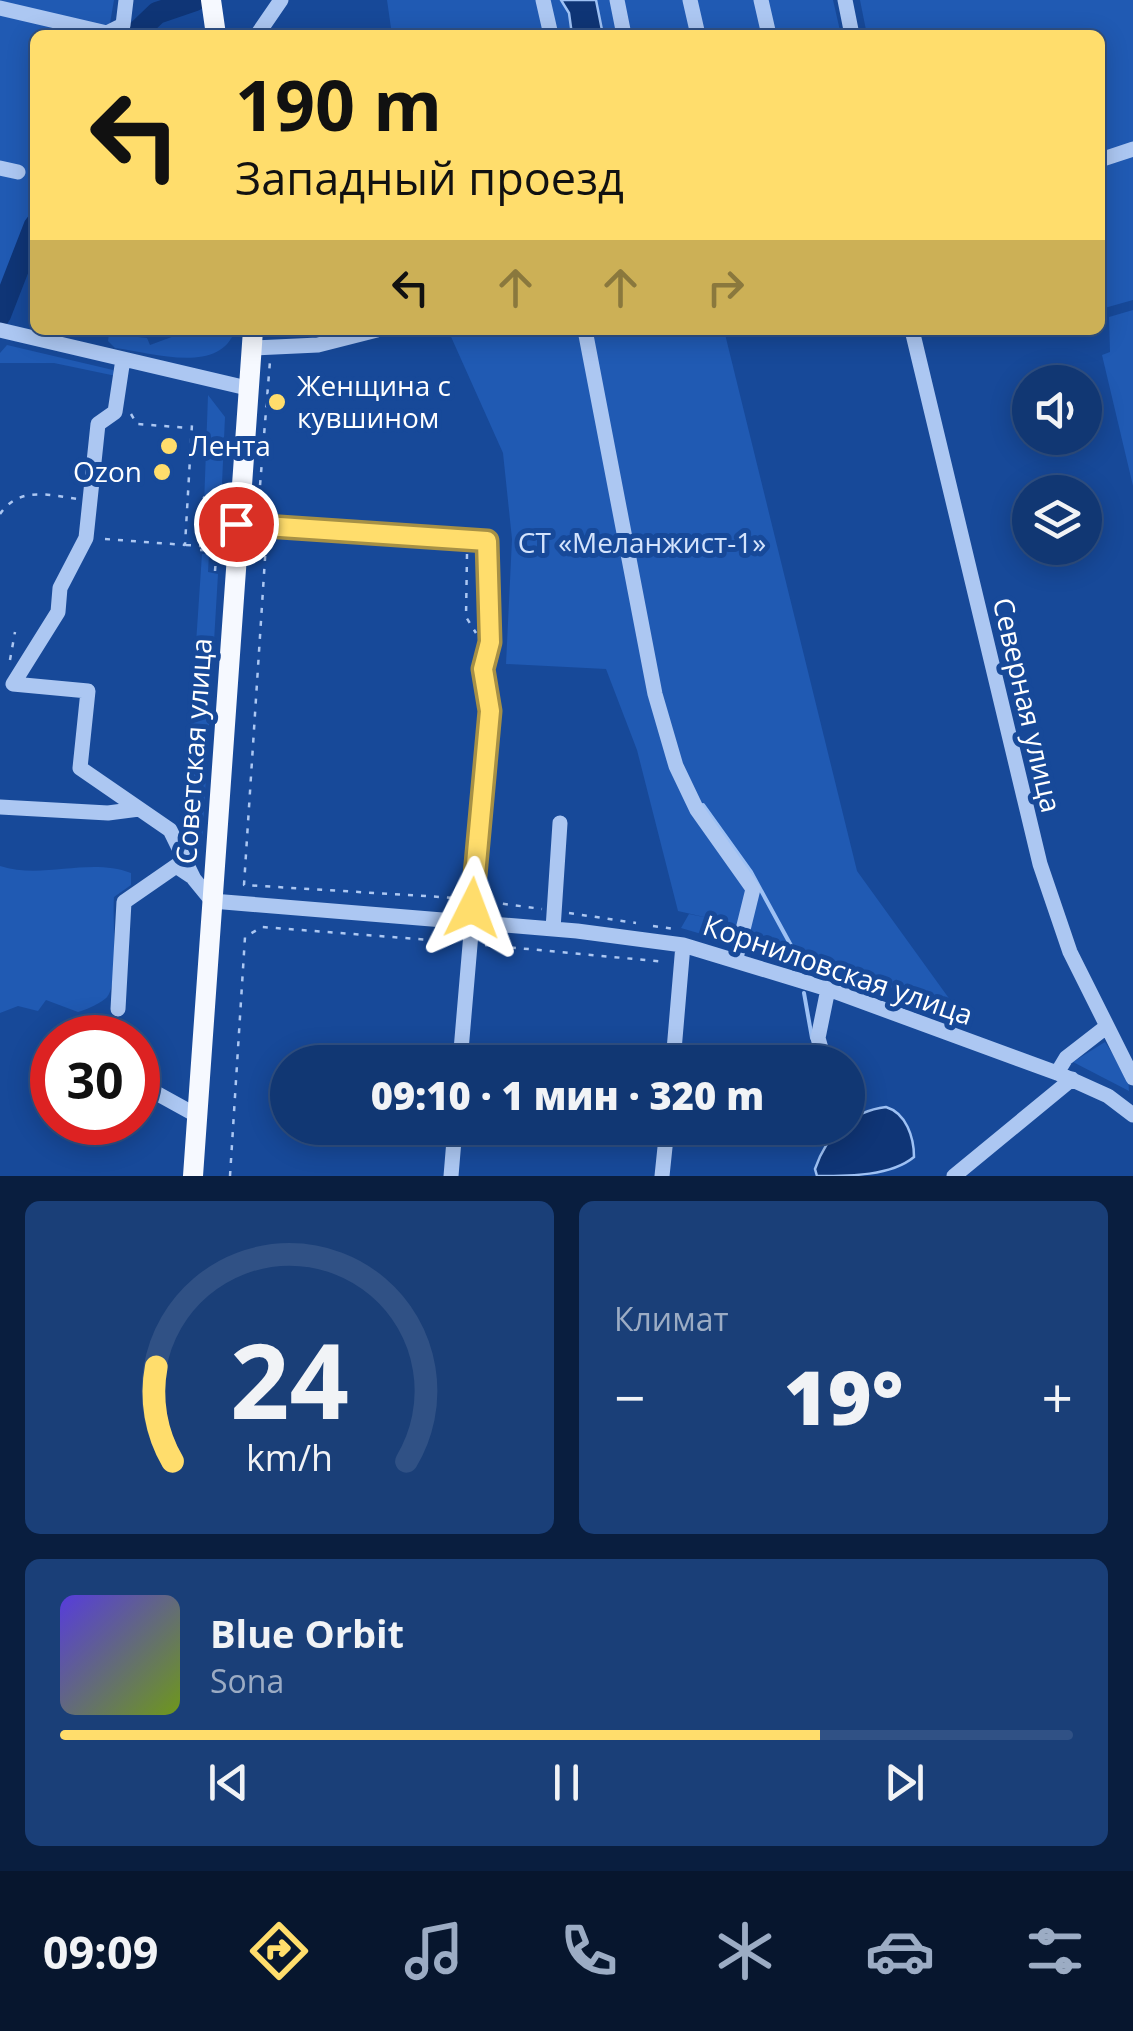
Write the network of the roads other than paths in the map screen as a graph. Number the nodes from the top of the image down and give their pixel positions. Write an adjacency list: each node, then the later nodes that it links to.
1 (126, 0): 11 (street)
2 (211, 0): 12 (main road)
3 (280, 0): 13 (street)
4 (543, 0): 14 (street)
5 (617, 0): 15 (street)
6 (690, 0): 16 (street)
7 (761, 0): 17 (street)
8 (846, 0): 18 (street)
9 (0, 8): 10 (street)
10 (90, 30)
11 (114, 30)
12 (215, 30)
13 (260, 30)
14 (550, 30)
15 (623, 30)
16 (697, 30)
17 (767, 30)
18 (851, 30)
19 (1133, 149): 20 (street)
20 (1105, 158)
21 (0, 168): 22 (street)
22 (18, 172)
23 (7, 332): 29 (street)
24 (88, 335): 29 (street)
25 (332, 335): 28 (street)
26 (586, 335): 42 (street)
27 (913, 335): 45 (street, Северная улица)
28 (259, 343): 31 (main road, Советская улица)
29 (84, 350): 30 (street)
30 (126, 360): 31 (street); 33 (street)
31 (247, 388): 32 (main road, Советская улица)
32 (236, 524): 38 (main road, Советская улица); 39 (street)
33 (7, 679): 35 (street)
34 (0, 807): 35 (street)
35 (139, 809): 37 (street)
36 (560, 823): 40 (street)
37 (194, 878): 38 (street); 44 (street)
38 (212, 901): 39 (street, Корниловская улица); 52 (main road, Советская улица)
39 (471, 922): 40 (street, Корниловская улица); 46 (street)
40 (553, 929): 41 (street, Корниловская улица)
41 (682, 937): 42 (street, Корниловская улица); 47 (street)
42 (736, 958): 43 (street, Корниловская улица)
43 (828, 989): 48 (street); 49 (street, Корниловская улица)
44 (118, 1009)
45 (1106, 1028): 49 (street); 50 (street, Северная улица)
46 (461, 1045)
47 (674, 1045)
48 (820, 1045)
49 (1065, 1076): 53 (street, Корниловская улица); 59 (street)
50 (1133, 1078)
51 (160, 1095): 52 (street)
52 (196, 1114): 56 (main road, Советская улица)
53 (1133, 1115)
54 (453, 1145): 57 (street)
55 (665, 1145): 58 (street)
56 (192, 1176)
57 (450, 1176)
58 (662, 1176)
59 (954, 1176)

